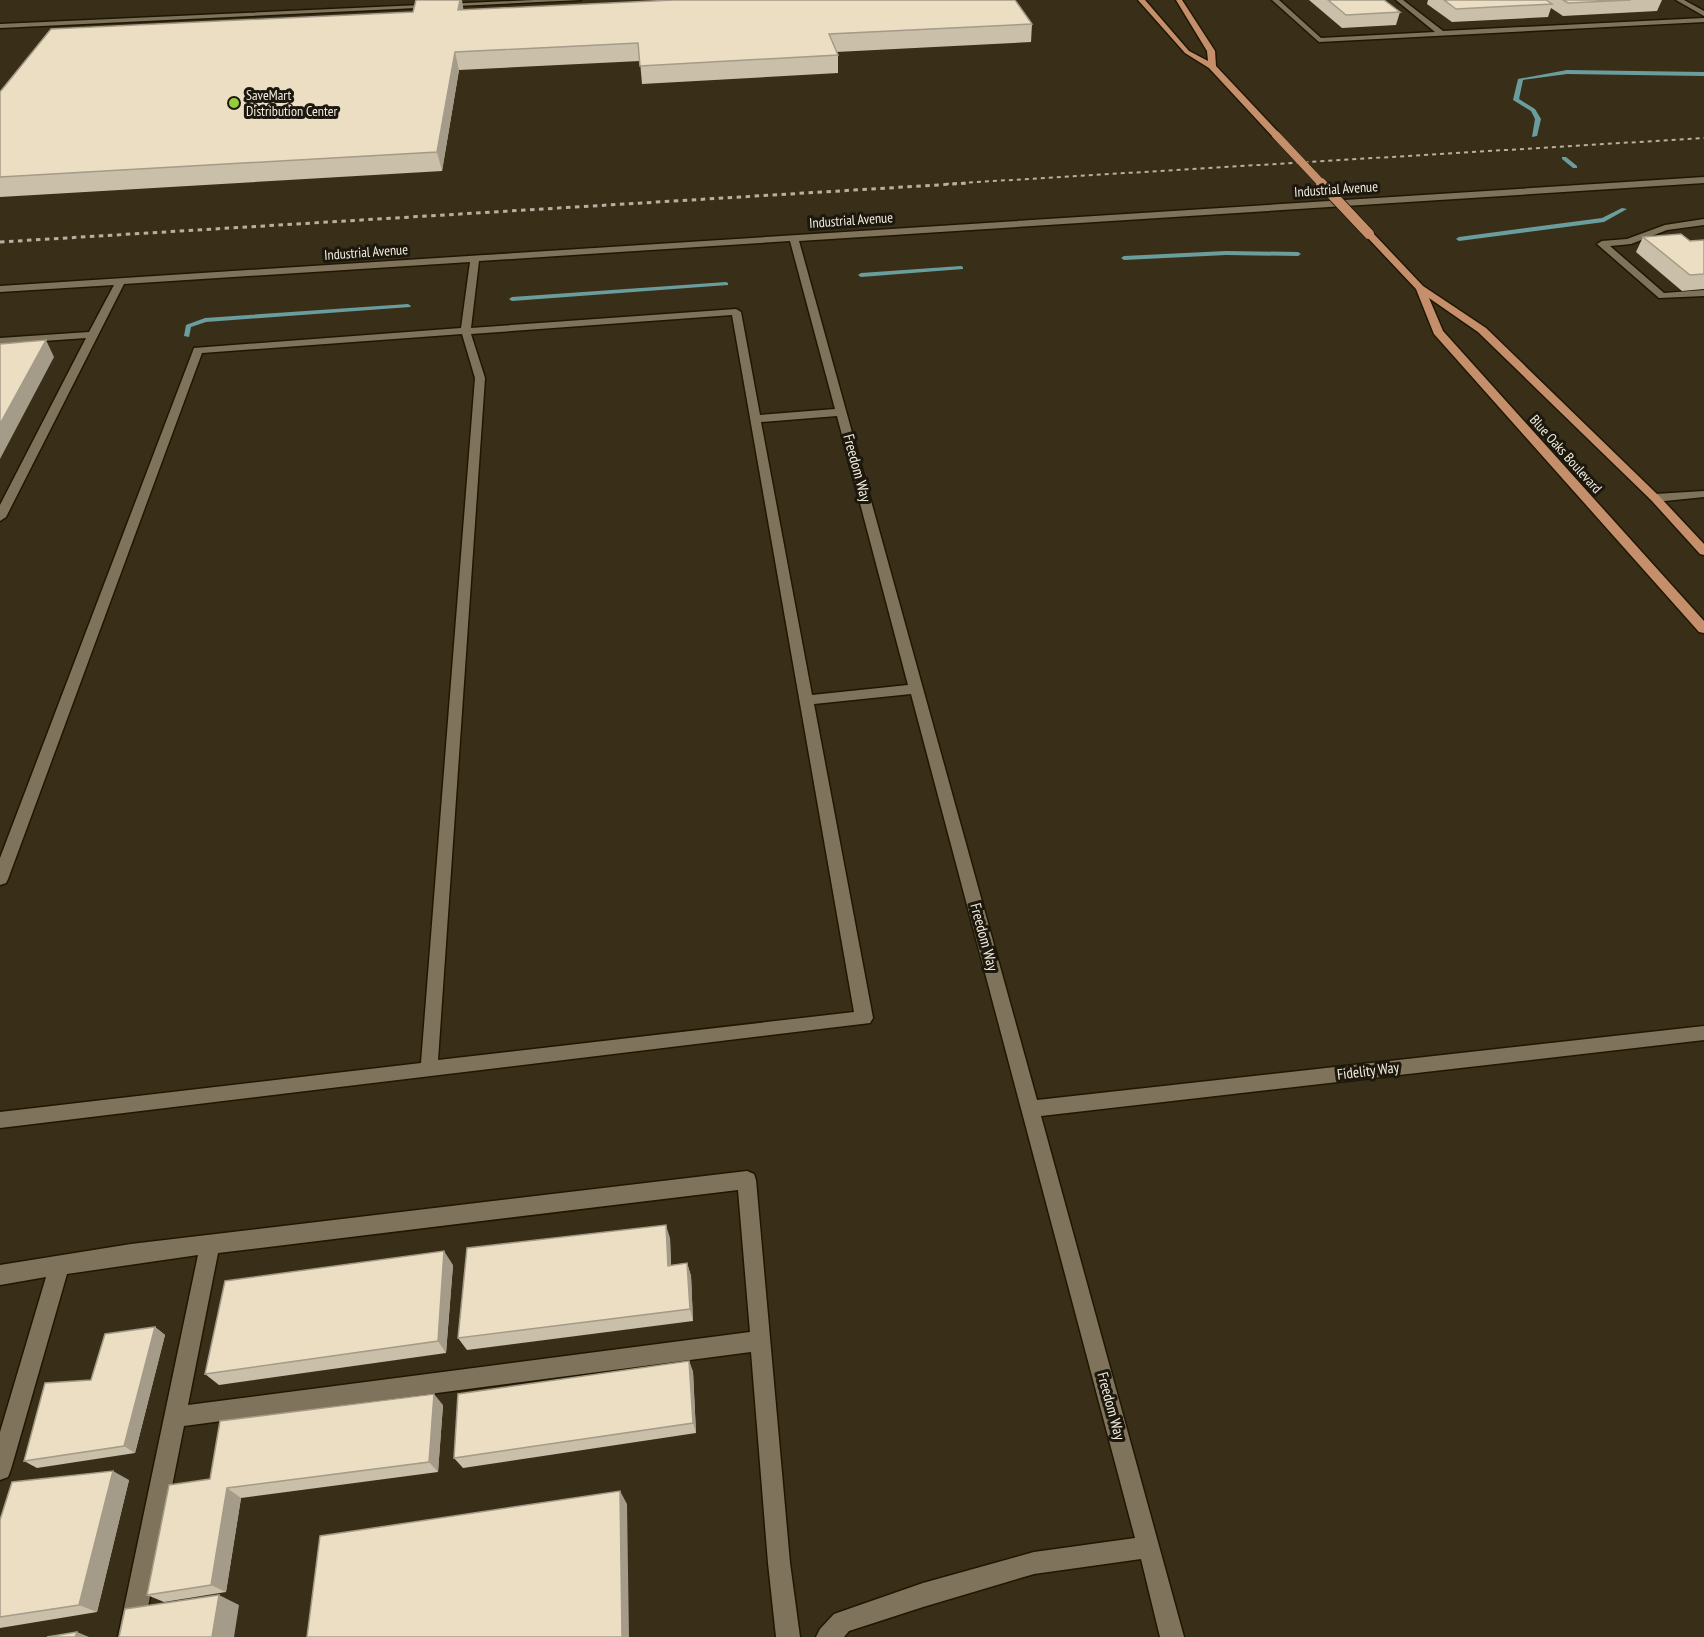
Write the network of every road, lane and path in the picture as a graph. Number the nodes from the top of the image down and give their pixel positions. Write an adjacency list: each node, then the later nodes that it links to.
1 (360, 0): 10 (street)
2 (578, 0): 9 (street)
3 (1141, 0): 15 (main road, Blue Oaks Boulevard)
4 (1179, 0): 15 (main road, Blue Oaks Boulevard)
5 (1275, 0): 14 (street)
6 (1399, 0): 14 (street)
7 (1679, 0): 11 (street)
8 (428, 3): 9 (street); 10 (street)
9 (464, 3)
10 (358, 10): 13 (street)
11 (1704, 14)
12 (1704, 20): 14 (street)
13 (0, 26)
14 (1442, 34)
15 (1212, 66): 21 (main road, Blue Oaks Boulevard, bridge)
16 (1703, 181): 18 (street, Industrial Avenue)
17 (1704, 222): 23 (street)
18 (794, 238): 19 (street, Industrial Avenue); 27 (street, Freedom Way)
19 (475, 258): 20 (street, Industrial Avenue); 24 (street)
20 (120, 282): 22 (street, Industrial Avenue); 25 (street)
21 (1420, 288): 30 (main road, Blue Oaks Boulevard); 33 (main road, Blue Oaks Boulevard)
22 (0, 289)
23 (1704, 293)
24 (466, 332): 28 (street); 36 (street); 38 (street)
25 (93, 335): 26 (street); 31 (street)
26 (0, 341)
27 (842, 412): 28 (street); 34 (street, Freedom Way)
28 (755, 419): 35 (street)
29 (1704, 494): 30 (street)
30 (1655, 498): 32 (main road, Blue Oaks Boulevard)
31 (0, 517)
32 (1704, 551)
33 (1704, 629)
34 (917, 689): 35 (street); 39 (street, Freedom Way)
35 (806, 700): 38 (street)
36 (0, 879)
37 (1704, 1033): 39 (street, Fidelity Way)
38 (429, 1070): 40 (street)
39 (1031, 1109): 47 (street, Freedom Way)
40 (0, 1120)
41 (210, 1245): 42 (street); 44 (street); 45 (street)
42 (59, 1266): 43 (street); 46 (street)
43 (0, 1275)
44 (761, 1341): 45 (street); 49 (street)
45 (175, 1417): 48 (street)
46 (0, 1469)
47 (1149, 1547): 50 (street); 51 (street, Freedom Way)
48 (130, 1637)
49 (788, 1637)
50 (828, 1637)
51 (1172, 1637)

